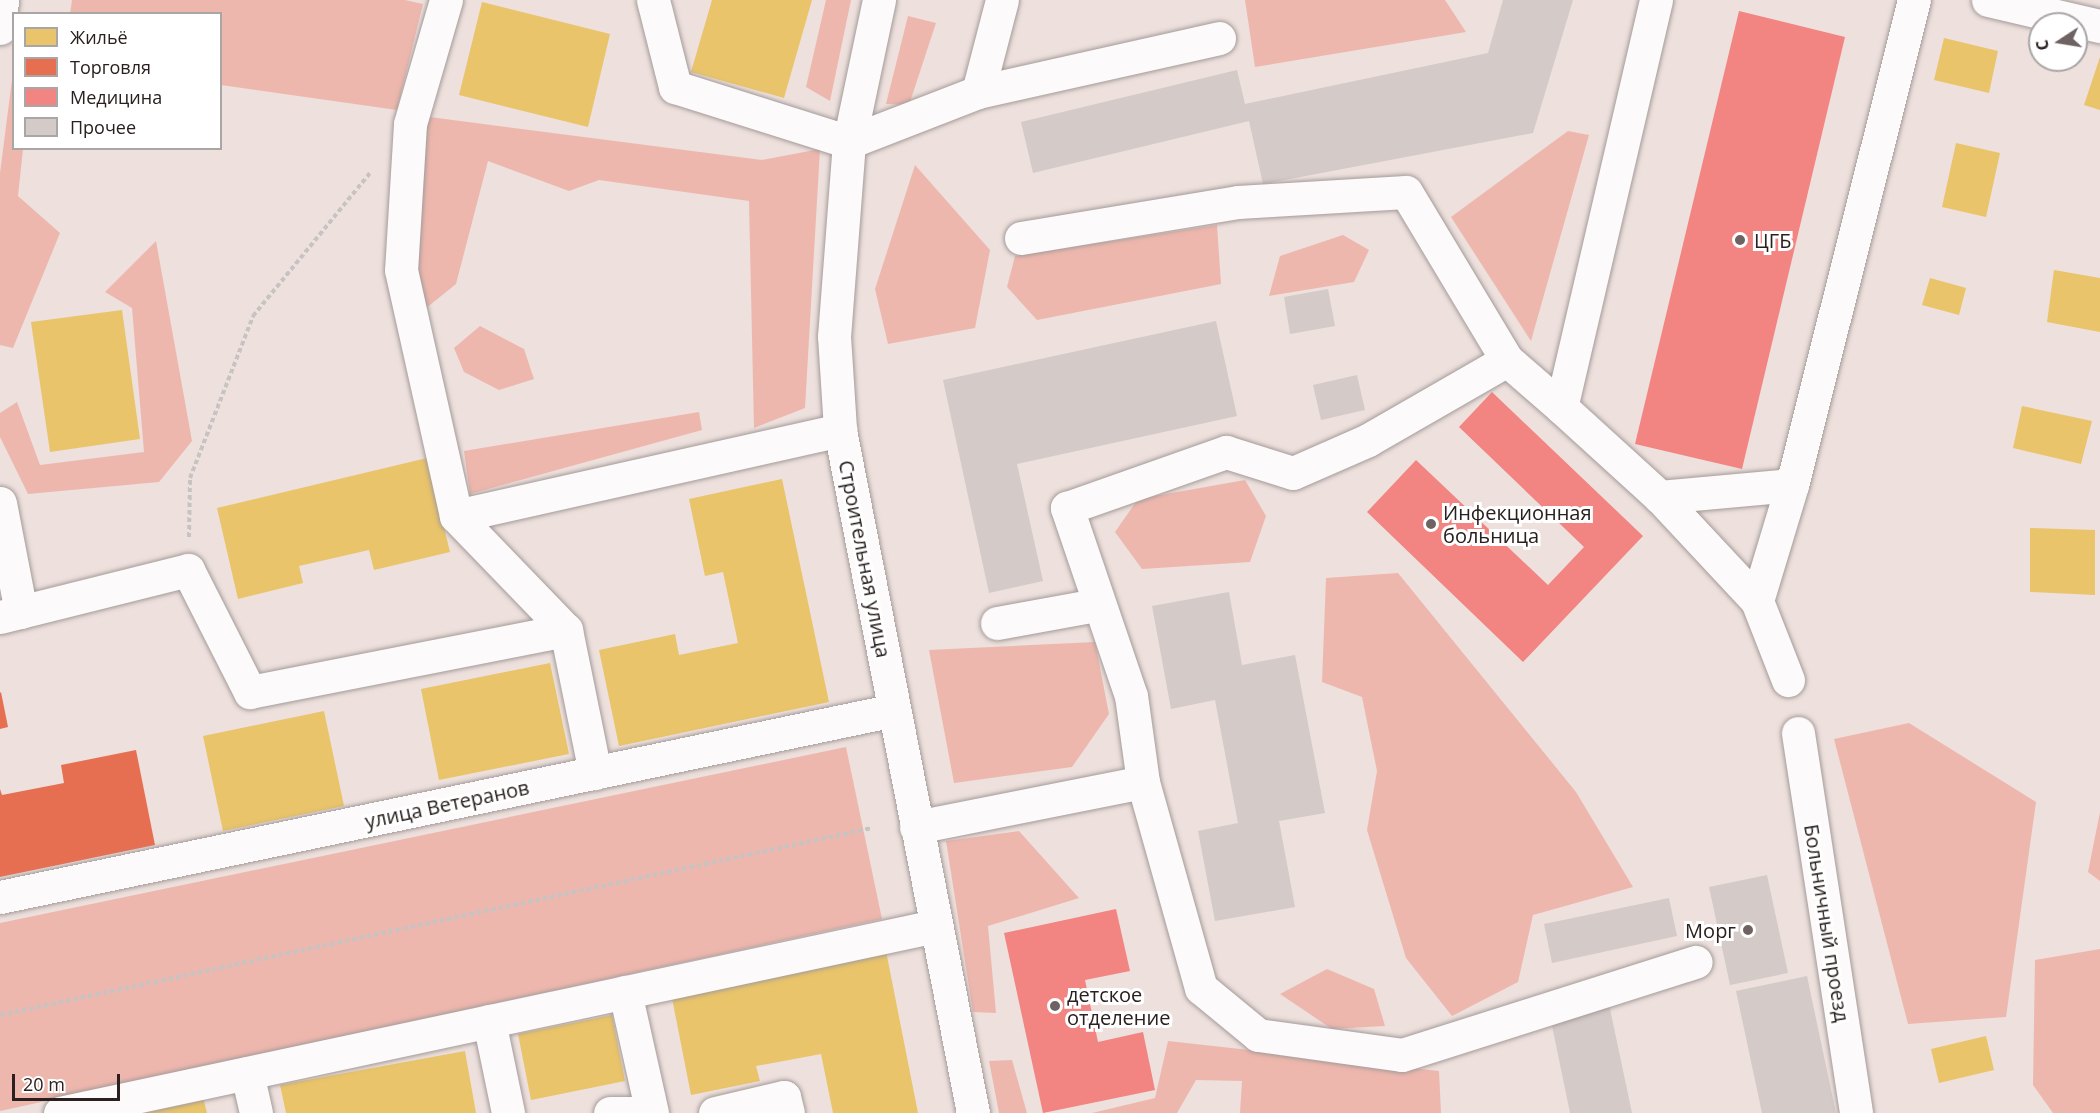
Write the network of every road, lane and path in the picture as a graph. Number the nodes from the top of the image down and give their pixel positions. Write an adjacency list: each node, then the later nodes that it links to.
1 (2, 0): 10 (street)
2 (446, 0): 22 (street)
3 (652, 0): 13 (street)
4 (879, 0): 13 (street, Строительная улица)
5 (1002, 0): 12 (street)
6 (1656, 0): 17 (street)
7 (1914, 0): 19 (street)
8 (1988, 0): 9 (street)
9 (2100, 26)
10 (0, 28)
11 (1219, 38): 12 (street)
12 (978, 92): 13 (street)
13 (849, 142): 18 (street, Строительная улица)
14 (373, 170): 23 (path)
15 (1021, 238): 16 (street)
16 (1507, 360): 17 (street); 25 (street)
17 (1561, 407): 20 (street)
18 (840, 430): 22 (street); 30 (street, Строительная улица)
19 (1792, 485): 20 (street); 24 (street)
20 (1660, 497): 24 (street)
21 (0, 503): 26 (street)
22 (456, 516): 28 (street)
23 (188, 570): 26 (street); 28 (street)
24 (1757, 601): 29 (street)
25 (1096, 605): 27 (street); 33 (street)
26 (10, 614)
27 (997, 623)
28 (566, 630): 32 (street)
29 (1788, 680)
30 (894, 710): 32 (street, улица Ветеранов); 34 (street, Строительная улица)
31 (1798, 733): 51 (street, Больничный проезд)
32 (595, 773): 36 (street, улица Ветеранов)
33 (1143, 782): 34 (street); 38 (street)
34 (916, 827): 37 (street, Строительная улица)
35 (872, 828): 40 (path)
36 (0, 897)
37 (935, 926): 39 (street); 50 (street, Строительная улица)
38 (1696, 962)
39 (625, 992): 41 (street); 47 (street)
40 (0, 1015)
41 (489, 1021): 42 (street); 45 (street)
42 (247, 1073): 43 (street); 44 (street)
43 (60, 1113)
44 (256, 1113)
45 (508, 1113)
46 (610, 1113): 47 (street)
47 (650, 1113)
48 (715, 1113): 49 (street)
49 (788, 1113)
50 (973, 1113)
51 (1856, 1113)

